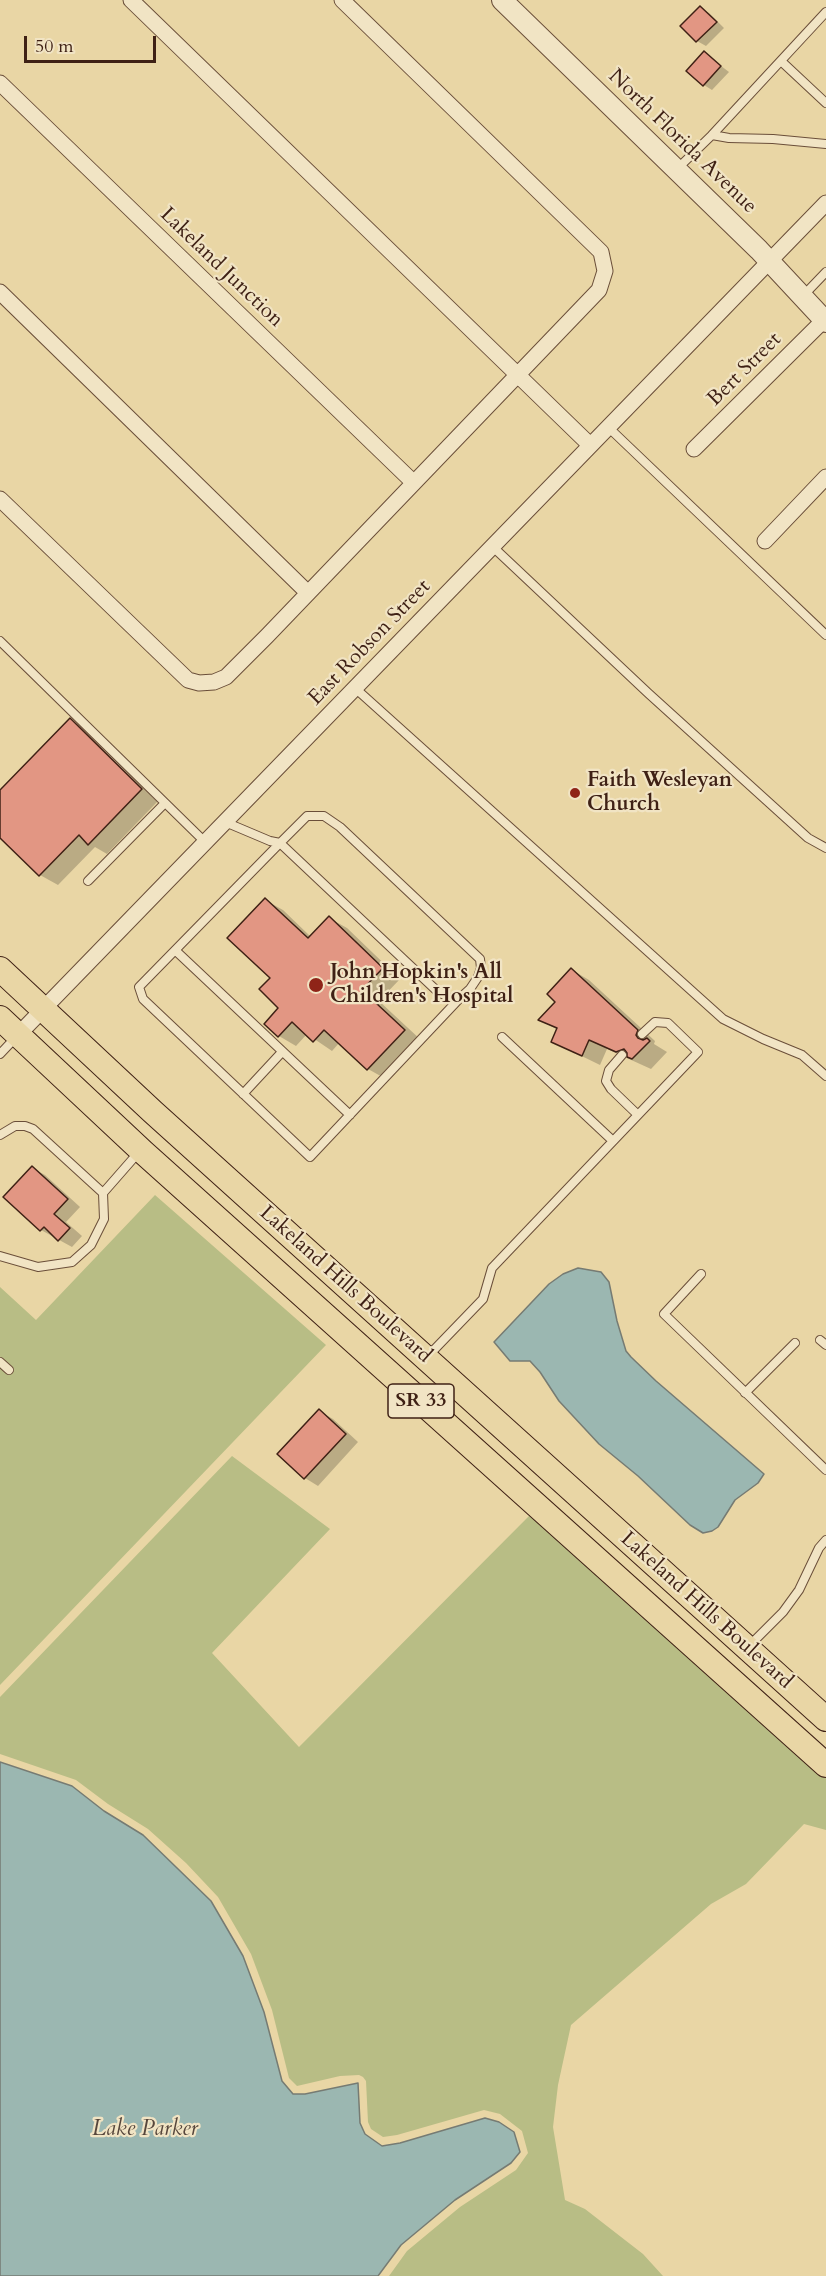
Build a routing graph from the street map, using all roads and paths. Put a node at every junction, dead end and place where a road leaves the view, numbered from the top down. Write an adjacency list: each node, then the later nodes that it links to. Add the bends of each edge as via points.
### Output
1 (131, 0): 17 (street)
2 (342, 0): 17 (street, via 601,252 605,271 600,290)
3 (502, 0): 10 (street, North Florida Avenue)
4 (826, 12): 5 (lane)
5 (781, 61): 7 (lane); 8 (lane)
6 (0, 83): 22 (street, Lakeland Junction)
7 (826, 103)
8 (712, 135): 9 (lane); 10 (lane)
9 (826, 144)
10 (676, 170): 12 (street, North Florida Avenue)
11 (826, 203): 12 (street, East Robson Street)
12 (769, 261): 15 (street, North Florida Avenue); 18 (street, East Robson Street)
13 (826, 272): 15 (lane)
14 (0, 292): 26 (street)
15 (802, 297): 16 (street, North Florida Avenue)
16 (825, 321): 20 (street, Bert Street)
17 (516, 375): 19 (street); 22 (street)
18 (608, 427): 19 (street, East Robson Street); 27 (lane)
19 (590, 445): 25 (street, East Robson Street)
20 (694, 449)
21 (826, 477): 24 (street)
22 (413, 482): 26 (street)
23 (0, 499): 26 (street, via 188,680 214,682 226,677)
24 (765, 541)
25 (493, 547): 29 (street, East Robson Street); 34 (lane, via 808,838)
26 (307, 592)
27 (826, 635)
28 (0, 641): 30 (lane)
29 (355, 688): 31 (street, East Robson Street); 47 (lane, via 723,1019 802,1055)
30 (165, 803): 32 (lane); 35 (lane)
31 (225, 822): 32 (street, East Robson Street); 33 (lane)
32 (205, 842): 39 (street, East Robson Street)
33 (280, 843): 36 (lane); 38 (lane, via 436,990 451,999); 38 (lane, via 307,816 324,816 340,827 480,958 478,977)
34 (826, 848)
35 (88, 881)
36 (176, 951): 44 (lane); 48 (lane, via 139,987 143,999)
37 (0, 969): 39 (main road, Lakeland Hills Boulevard / SR 33)
38 (460, 998): 49 (lane)
39 (42, 1009): 42 (street, East Robson Street); 58 (main road, Lakeland Hills Boulevard / SR 33)
40 (0, 1018): 42 (main road, Lakeland Hills Boulevard / SR 33)
41 (642, 1034): 50 (lane, via 655,1022 668,1023 698,1052)
42 (18, 1035): 45 (lane, East Robson Street); 53 (main road, Lakeland Hills Boulevard / SR 33)
43 (502, 1037): 52 (lane)
44 (282, 1052): 48 (lane); 49 (lane)
45 (0, 1054)
46 (622, 1055): 50 (lane, via 609,1070 606,1081)
47 (826, 1076)
48 (243, 1094): 49 (lane, via 310,1157)
49 (350, 1115)
50 (638, 1115): 52 (lane)
51 (0, 1135): 54 (lane, via 15,1126 33,1128)
52 (613, 1141): 58 (lane, via 492,1268 483,1299)
53 (141, 1150): 54 (lane); 63 (main road, Lakeland Hills Boulevard / SR 33)
54 (103, 1193): 55 (lane, via 104,1219 91,1245 72,1262 38,1267)
55 (0, 1256)
56 (701, 1274): 61 (lane, via 664,1314)
57 (795, 1343): 61 (lane)
58 (425, 1358): 65 (main road, Lakeland Hills Boulevard / SR 33)
59 (0, 1362): 60 (lane)
60 (9, 1370)
61 (745, 1393): 62 (lane)
62 (826, 1470)
63 (498, 1471): 65 (main road, via 548,1496 698,1632 723,1649); 67 (main road, Lakeland Hills Boulevard / SR 33)
64 (826, 1540): 65 (lane, via 783,1612)
65 (747, 1648): 66 (main road, Lakeland Hills Boulevard / SR 33)
66 (826, 1719)
67 (826, 1765)

